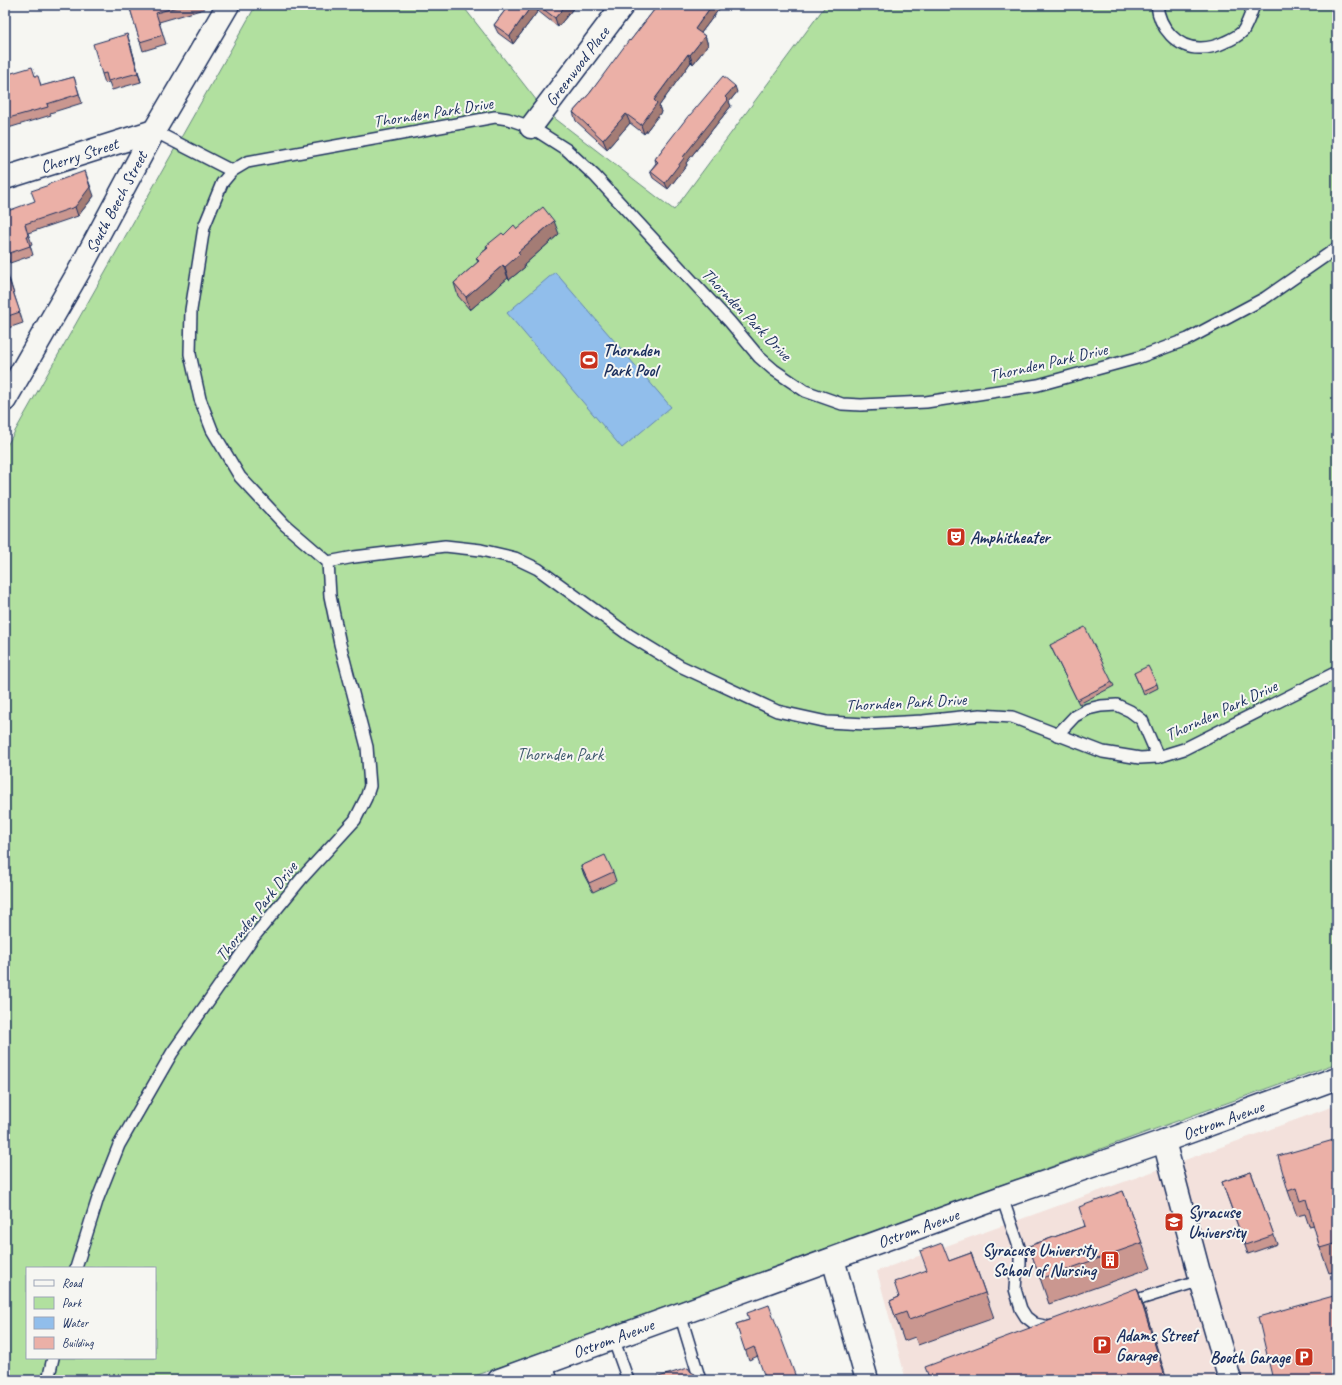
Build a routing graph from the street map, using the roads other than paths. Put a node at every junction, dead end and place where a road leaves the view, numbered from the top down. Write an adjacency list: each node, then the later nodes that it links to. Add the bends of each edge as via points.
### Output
1 (228, 5): 6 (street, South Beech Street)
2 (623, 5): 5 (street, Greenwood Place)
3 (1157, 5): 4 (lane, via 1158,16 1167,32 1179,43 1201,48 1215,46 1242,32)
4 (1254, 5)
5 (531, 127): 7 (lane, Thornden Park Drive, via 508,118 495,117 247,162); 9 (lane, Thornden Park Drive, via 567,150 595,176 730,322 759,357 805,391 842,404 861,406 926,402 1031,386 1137,358 1188,339 1265,298)
6 (154, 131): 7 (lane); 8 (street, Cherry Street); 10 (street, South Beech Street, via 78,273)
7 (232, 171): 11 (lane, Thornden Park Drive, via 222,183 204,227 191,310 190,354 200,399 212,430 240,477 285,525)
8 (5, 178)
9 (1337, 248)
10 (5, 400)
11 (328, 562): 13 (lane, Thornden Park Drive, via 445,546 481,550 515,558 538,569 628,635 680,666 777,711 828,722 866,724 980,715 1012,717); 19 (lane, Thornden Park Drive, via 330,596 340,644 367,747 370,786 366,798 355,820 302,878 252,939 172,1053 119,1145 98,1198)
12 (1337, 672): 14 (lane, Thornden Park Drive, via 1184,749)
13 (1057, 735): 14 (lane, Thornden Park Drive, via 1103,752 1140,758); 14 (lane, via 1075,716 1101,706 1117,705 1142,720)
14 (1158, 757)
15 (1337, 1078): 16 (street, Ostrom Avenue)
16 (1164, 1141): 17 (street, Ostrom Avenue); 20 (street)
17 (1002, 1197): 18 (street, Ostrom Avenue); 23 (lane, via 1020,1250 1015,1289 1021,1309 1035,1324 1050,1327)
18 (833, 1259): 22 (street, Ostrom Avenue); 31 (street)
19 (76, 1267)
20 (1201, 1280): 21 (lane); 32 (street)
21 (1118, 1305)
22 (680, 1314): 24 (street, Ostrom Avenue); 30 (lane)
23 (1062, 1324)
24 (613, 1338): 26 (street, Ostrom Avenue); 29 (lane)
25 (53, 1359): 27 (lane)
26 (549, 1371): 28 (street, Ostrom Avenue)
27 (48, 1380)
28 (499, 1380)
29 (628, 1380)
30 (700, 1380)
31 (868, 1380)
32 (1230, 1380)

